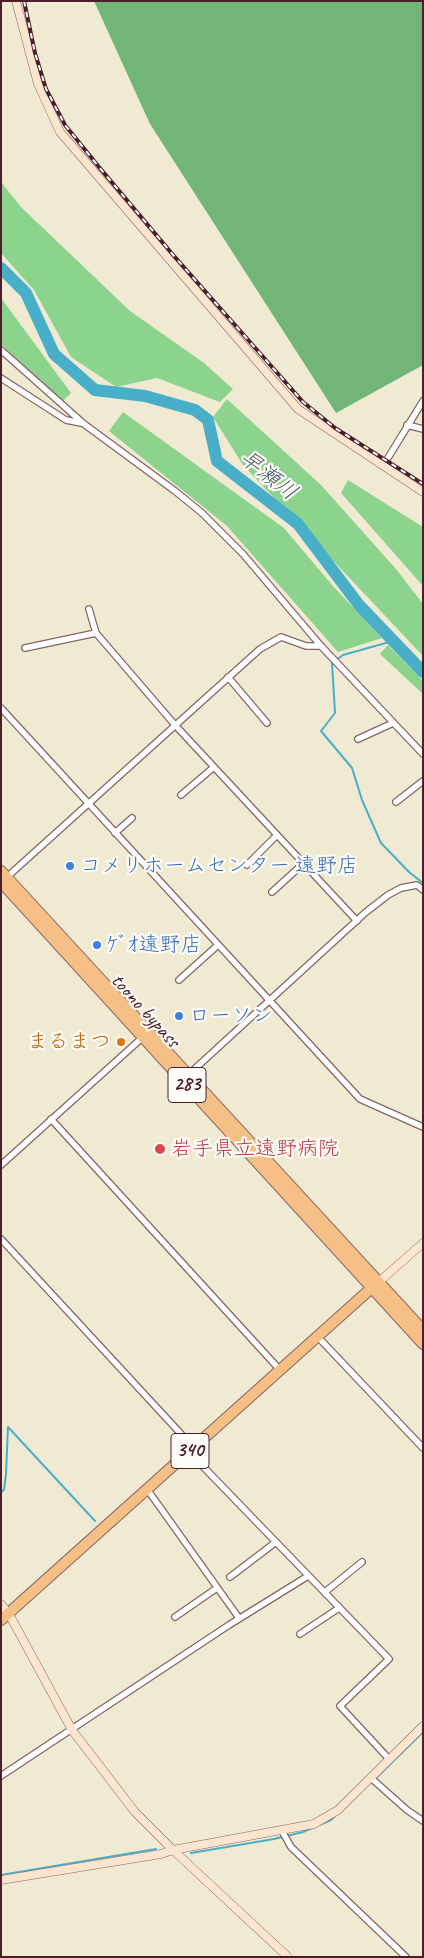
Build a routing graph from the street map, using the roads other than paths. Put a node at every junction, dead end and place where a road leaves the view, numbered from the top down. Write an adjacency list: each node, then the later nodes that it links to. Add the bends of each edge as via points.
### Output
1 (16, 1): 8 (street, via 38,84 60,132 298,409)
2 (1, 350): 5 (street)
3 (1, 378): 5 (street, via 66,420)
4 (423, 402): 6 (street)
5 (84, 424): 12 (street, via 202,513 243,554)
6 (407, 426): 7 (street); 8 (street)
7 (423, 429)
8 (383, 466): 9 (street)
9 (423, 492)
10 (88, 609): 11 (street)
11 (96, 633): 13 (street); 18 (street)
12 (322, 646): 14 (street, via 306,646 281,637 260,648); 17 (street)
13 (25, 648)
14 (228, 677): 16 (street); 18 (street)
15 (1, 708): 25 (street)
16 (267, 723)
17 (393, 723): 19 (street); 20 (street)
18 (175, 725): 21 (street); 25 (street)
19 (358, 739)
20 (423, 754)
21 (214, 767): 23 (street); 28 (street)
22 (423, 781): 24 (street)
23 (181, 795)
24 (396, 802)
25 (89, 803): 27 (street); 31 (street)
26 (132, 818): 27 (street)
27 (115, 833): 35 (street)
28 (277, 835): 29 (street); 30 (street)
29 (304, 864): 33 (street); 34 (street)
30 (247, 865)
31 (3, 876): 38 (highway, toono bypass / 283); 39 (highway, toono bypass / 283)
32 (423, 890): 34 (street, via 416,885 401,888)
33 (272, 892)
34 (357, 921): 37 (street)
35 (218, 945): 36 (street); 37 (street)
36 (179, 980)
37 (269, 1000): 39 (street); 41 (street, via 360,1099)
38 (143, 1037): 40 (street); 45 (highway, toono bypass / 283)
39 (188, 1075): 45 (highway, toono bypass / 283)
40 (51, 1119): 42 (street); 49 (street)
41 (423, 1127)
42 (1, 1164)
43 (1, 1240): 51 (street)
44 (423, 1243): 45 (street)
45 (376, 1285): 46 (highway, toono bypass / 283); 47 (highway, 340); 48 (highway, toono bypass / 283)
46 (423, 1330)
47 (317, 1336): 49 (highway, 340); 50 (street)
48 (423, 1344)
49 (280, 1370): 51 (highway, 340)
50 (423, 1448)
51 (191, 1450): 52 (highway, 340); 53 (street)
52 (147, 1489): 57 (street); 61 (highway, 340)
53 (276, 1542): 55 (street); 56 (street)
54 (362, 1562): 58 (street)
55 (308, 1576): 58 (street); 63 (street)
56 (230, 1577)
57 (218, 1588): 62 (street); 63 (street)
58 (325, 1592): 60 (street)
59 (1, 1604): 61 (street)
60 (339, 1608): 64 (street); 67 (street, via 389,1659 340,1706)
61 (5, 1617): 66 (street)
62 (175, 1617)
63 (239, 1618): 66 (street)
64 (300, 1634)
65 (423, 1726): 67 (street)
66 (72, 1730): 68 (street); 72 (street, via 135,1812)
67 (389, 1759): 69 (street)
68 (1, 1776)
69 (373, 1780): 70 (street); 71 (street, via 327,1818)
70 (423, 1821)
71 (282, 1831): 72 (street); 75 (street, via 291,1847)
72 (173, 1850): 73 (street); 74 (street)
73 (1, 1880)
74 (288, 1957)
75 (406, 1957)

